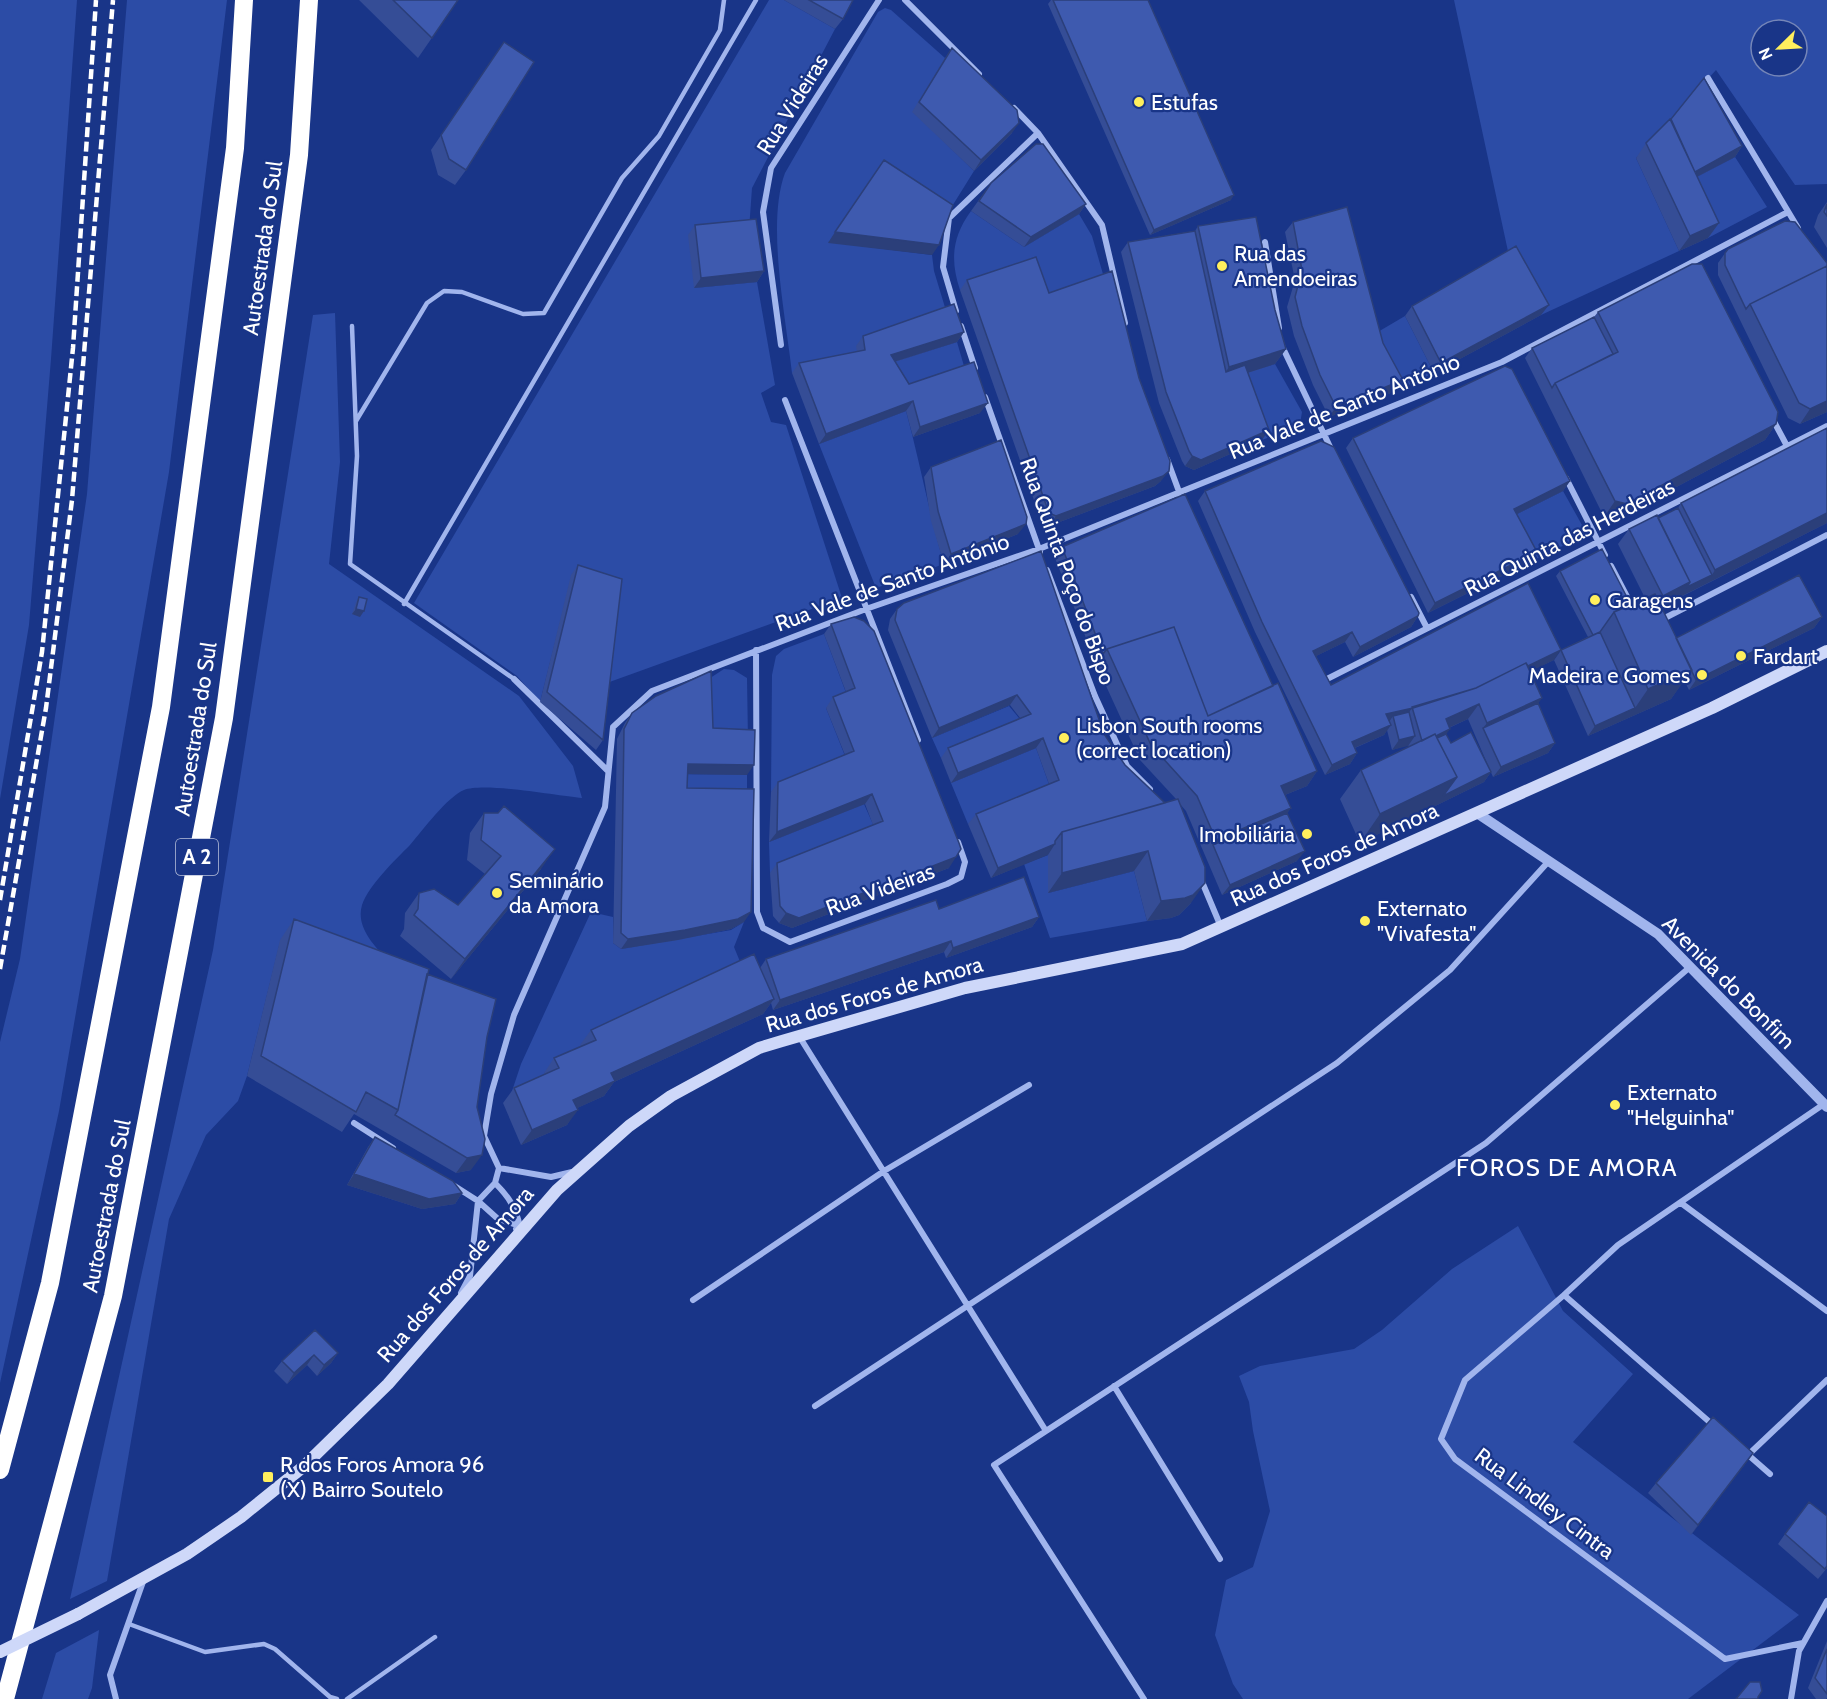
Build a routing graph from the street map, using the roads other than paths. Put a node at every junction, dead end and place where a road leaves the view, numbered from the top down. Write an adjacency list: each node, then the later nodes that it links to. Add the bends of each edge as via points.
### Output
1 (244, 0): 81 (highway, Autoestrada do Sul, via 235,148 161,707 50,1283)
2 (309, 0): 90 (highway, Autoestrada do Sul / A 2, via 299,155 224,718 113,1296)
3 (724, 0): 25 (lane, via 720,30 659,136 622,178 544,313 523,314 462,292 444,291 427,303)
4 (756, 0): 38 (lane)
5 (879, 0): 18 (street, Rua Videiras, via 771,168 763,212)
6 (905, 0): 8 (street)
7 (1707, 78): 11 (street)
8 (988, 83)
9 (1005, 100): 10 (street)
10 (1038, 133): 17 (street, via 1102,225); 21 (street, via 949,219 943,267)
11 (1786, 213): 12 (street); 14 (street, Rua Vale de Santo António)
12 (1800, 231)
13 (1265, 242): 27 (street, via 1281,346)
14 (1690, 263): 15 (street); 19 (street, Rua Vale de Santo António)
15 (1696, 273)
16 (352, 326): 25 (lane)
17 (1126, 328)
18 (781, 345)
19 (1506, 360): 20 (street); 27 (street, Rua Vale de Santo António)
20 (1511, 370)
21 (976, 371)
22 (983, 392): 36 (street, Rua Quinta Poço do Bispo)
23 (785, 400): 39 (street)
24 (1766, 405): 28 (street)
25 (356, 421): 38 (lane, via 350,564)
26 (1827, 426): 28 (street, Rua Quinta das Herdeiras)
27 (1323, 432): 30 (street); 32 (street, Rua Vale de Santo António)
28 (1787, 446): 35 (street, Rua Quinta das Herdeiras)
29 (1164, 450): 32 (street)
30 (1334, 453)
31 (1562, 471): 35 (street)
32 (1180, 494): 33 (street); 36 (street, Rua Vale de Santo António)
33 (1185, 504)
34 (1827, 535): 41 (street)
35 (1598, 542): 40 (street); 42 (street, Rua Quinta das Herdeiras)
36 (1039, 549): 39 (street, Rua Vale de Santo António); 49 (street, Rua Quinta Poço do Bispo, via 1095,696 1123,756)
37 (1405, 587): 42 (street)
38 (404, 604): 45 (lane)
39 (866, 609): 43 (street, Rua Vale de Santo António); 47 (street)
40 (1639, 619)
41 (1654, 624)
42 (1427, 628): 46 (street, Rua Quinta das Herdeiras)
43 (756, 650): 48 (street, Rua Vale de Santo António, via 652,691 613,727); 51 (street, Rua Videiras, via 757,912 763,928 790,942 961,877 966,862)
44 (1827, 651): 50 (main road, Rua dos Foros de Amora, via 1712,708)
45 (514, 679): 48 (street)
46 (1327, 679)
47 (922, 752)
48 (608, 771): 61 (street, Rua Vale de Santo António, via 605,807 514,1015 491,1094 484,1136)
49 (1156, 795)
50 (1477, 813): 52 (street, Avenida do Bonfim); 54 (main road, Rua dos Foros de Amora)
51 (952, 829)
52 (1548, 862): 55 (street, Avenida do Bonfim, via 1658,934); 71 (street, via 1450,970 1337,1063)
53 (1197, 869): 54 (street)
54 (1221, 927): 56 (main road, Rua dos Foros de Amora, via 1182,944 965,988)
55 (1690, 967): 58 (street, Avenida do Bonfim); 75 (street, via 1486,1143)
56 (800, 1036): 62 (main road, Rua dos Foros de Amora, via 759,1048 671,1096 629,1126); 63 (street)
57 (1029, 1085): 63 (street)
58 (1826, 1105): 67 (street)
59 (354, 1123): 60 (street)
60 (402, 1153)
61 (499, 1168): 62 (street, via 551,1177); 65 (street)
62 (578, 1171): 68 (main road, Rua dos Foros de Amora)
63 (884, 1171): 70 (street); 71 (street)
64 (450, 1183): 66 (street)
65 (495, 1183): 66 (street); 68 (street, via 517,1211)
66 (478, 1200): 68 (street, via 498,1219); 73 (street, via 470,1276)
67 (1680, 1203): 69 (street, via 1618,1245); 72 (street)
68 (520, 1229): 73 (main road, Rua dos Foros de Amora)
69 (1564, 1295): 78 (street); 88 (street, Rua Lindley Cintra, via 1465,1380 1440,1439 1455,1459 1725,1659)
70 (693, 1300)
71 (967, 1304): 76 (street); 77 (street)
72 (1827, 1311)
73 (450, 1312): 84 (main road, Rua dos Foros de Amora, via 388,1384 303,1467 241,1517)
74 (1827, 1380): 80 (street)
75 (1114, 1386): 77 (street); 83 (street)
76 (815, 1406)
77 (1046, 1431): 94 (street, via 994,1465)
78 (1722, 1432)
79 (1739, 1447): 80 (street)
80 (1748, 1455): 82 (street)
81 (0, 1470)
82 (1770, 1474)
83 (1220, 1559)
84 (145, 1579): 86 (street); 89 (main road, Rua dos Foros de Amora, bridge)
85 (1827, 1601): 88 (street)
86 (129, 1624): 91 (street, via 110,1675); 92 (lane, via 205,1652 264,1644)
87 (435, 1637): 93 (lane)
88 (1803, 1643): 95 (street)
89 (0, 1652)
90 (5, 1699)
91 (116, 1699)
92 (337, 1699)
93 (347, 1699)
94 (1144, 1699)
95 (1791, 1699)

